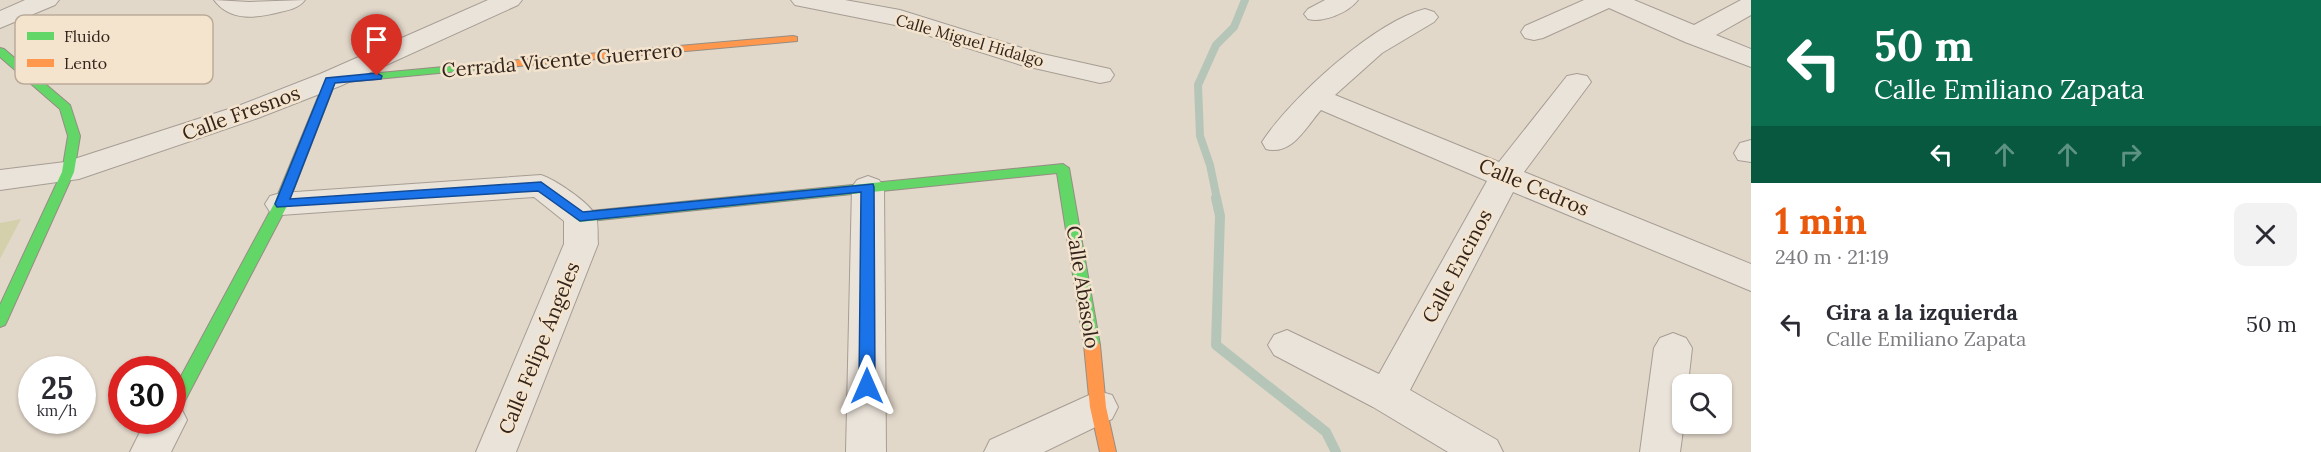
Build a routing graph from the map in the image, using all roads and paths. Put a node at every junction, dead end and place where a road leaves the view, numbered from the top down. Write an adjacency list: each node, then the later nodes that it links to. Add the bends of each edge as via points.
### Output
1 (46, 0): 11 (street)
2 (227, 0): 3 (street, via 233,7 250,11)
3 (292, 0)
4 (509, 0): 19 (street, Calle Fresnos)
5 (804, 0): 18 (street, Calle Miguel Hidalgo, via 900,18 1025,70)
6 (1345, 0): 9 (street)
7 (1613, 0): 12 (street); 13 (street)
8 (1751, 5): 13 (street)
9 (1317, 14)
10 (1425, 17): 22 (street, via 1364,54)
11 (0, 20)
12 (1534, 32)
13 (1694, 36): 16 (street)
14 (793, 39): 19 (street, Cerrada Vicente Guerrero)
15 (0, 51): 17 (street)
16 (1751, 59)
17 (15, 64)
18 (1100, 75)
19 (330, 80): 24 (street, Calle Fresnos, via 248,112); 28 (street)
20 (1577, 82): 25 (street, Calle Encinos)
21 (38, 84): 24 (street, via 66,108 74,136)
22 (1316, 98): 23 (street); 25 (street, Calle Cedros)
23 (1277, 142)
24 (68, 172): 26 (street, Calle Fresnos); 31 (street)
25 (1506, 175): 30 (street, Calle Cedros); 35 (street, Calle Encinos)
26 (0, 180)
27 (868, 187): 29 (street); 36 (street, Calle Abasolo, via 1063,168 1096,368); 40 (street)
28 (281, 204): 29 (street, via 541,186); 34 (street)
29 (581, 230): 39 (street, Calle Felipe Ángeles)
30 (1751, 278)
31 (0, 321)
32 (1287, 345): 35 (street)
33 (1673, 348): 44 (street)
34 (186, 383)
35 (1387, 396): 43 (street)
36 (1098, 407): 41 (street); 42 (street, Calle Abasolo)
37 (160, 434): 38 (street)
38 (150, 452)
39 (496, 452)
40 (866, 452)
41 (1004, 452)
42 (1108, 452)
43 (1483, 452)
44 (1659, 452)

